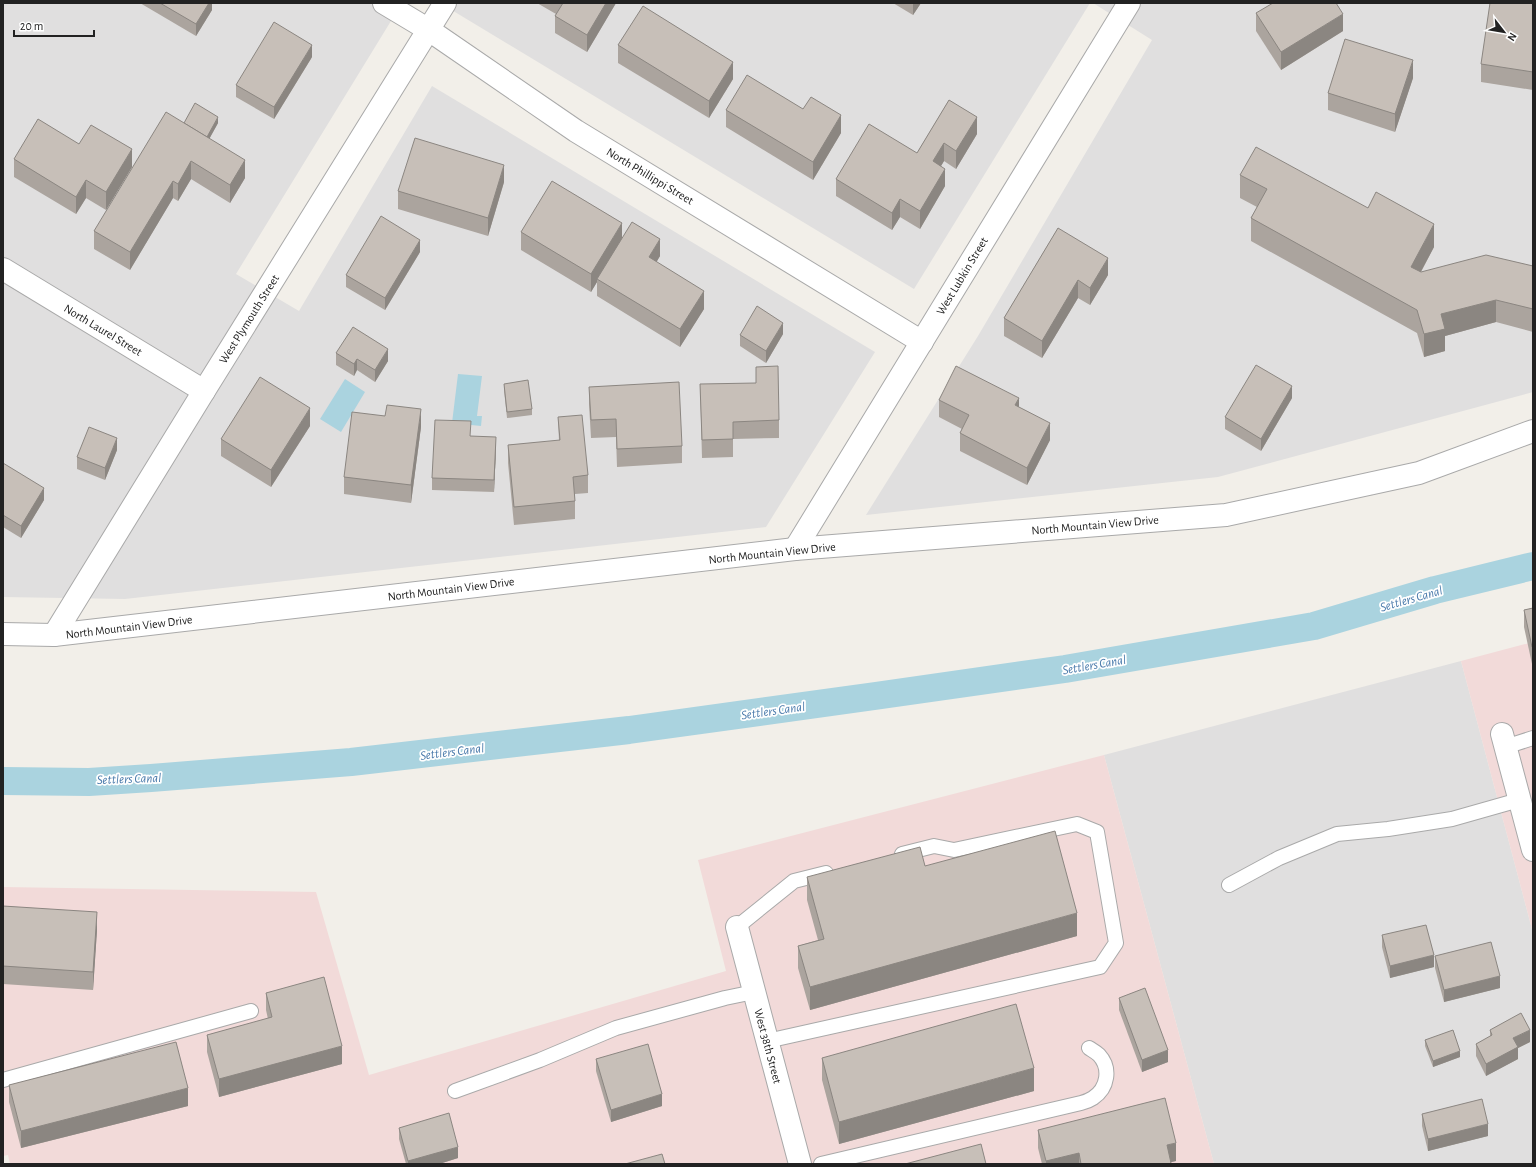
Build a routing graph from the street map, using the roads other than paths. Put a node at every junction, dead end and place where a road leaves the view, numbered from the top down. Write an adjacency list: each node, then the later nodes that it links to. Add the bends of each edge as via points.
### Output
1 (384, 3): 4 (street, North Phillippi Street)
2 (445, 3): 4 (street, West Plymouth Street)
3 (1129, 3): 6 (street, West Lubkin Street)
4 (429, 30): 6 (street, North Phillippi Street, via 576,131); 7 (street, West Plymouth Street)
5 (3, 269): 7 (street, North Laurel Street)
6 (922, 342): 9 (street, West Lubkin Street)
7 (204, 391): 11 (street, West Plymouth Street)
8 (1533, 431): 9 (street, North Mountain View Drive, via 1418,474 1226,514)
9 (795, 549): 11 (street, North Mountain View Drive)
10 (3, 634): 11 (street, North Mountain View Drive)
11 (54, 635)
12 (1533, 738): 13 (lane)
13 (1503, 740): 14 (street)
14 (1519, 800): 15 (street); 18 (lane, via 1452,819 1337,834 1279,858)
15 (1531, 838)
16 (890, 857): 22 (lane, via 934,846 954,850 1077,824 1097,832 1116,943 1100,967)
17 (838, 870): 19 (lane, via 794,882)
18 (1229, 884)
19 (737, 927): 20 (street, West 38th Street)
20 (754, 992): 22 (street, West 38th Street); 25 (lane, via 616,1028 540,1060)
21 (251, 1011): 24 (lane)
22 (767, 1041): 26 (street, West 38th Street)
23 (1089, 1048): 27 (lane, via 1104,1062 1107,1073 1102,1089 1093,1098 1081,1103)
24 (3, 1080)
25 (454, 1091)
26 (800, 1164)
27 (821, 1164)

